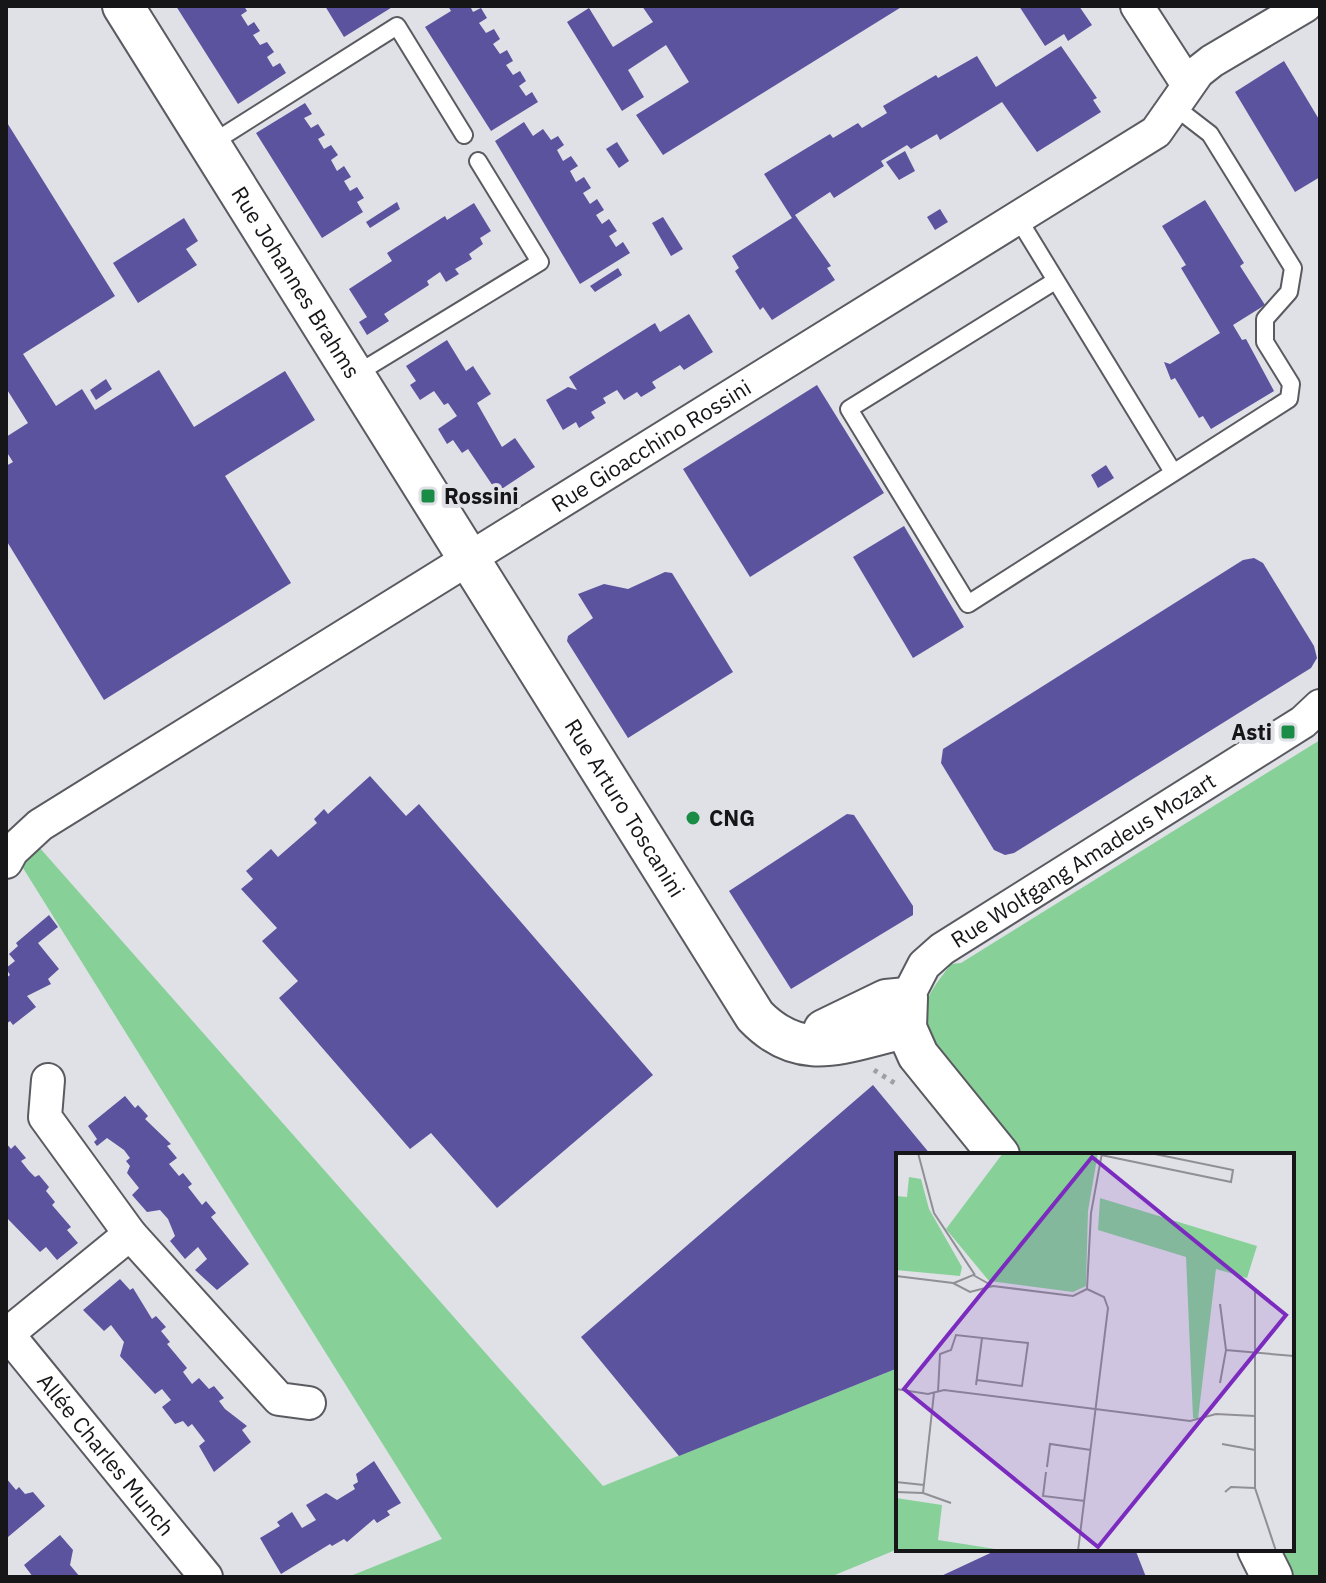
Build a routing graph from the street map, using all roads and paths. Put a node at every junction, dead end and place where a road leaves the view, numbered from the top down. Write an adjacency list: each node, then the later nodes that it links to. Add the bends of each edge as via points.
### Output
1 (123, 6): 6 (street, Rue Johannes Brahms)
2 (1137, 6): 4 (street)
3 (1305, 6): 4 (street, Rue Gioacchino Rossini, via 1212,61)
4 (1182, 96): 8 (street, Rue Gioacchino Rossini, via 1156,132); 11 (lane, via 1293,268 1289,292 1265,319 1265,342 1291,384 1289,399)
5 (464, 135): 6 (lane, via 397,26)
6 (209, 145): 10 (street, Rue Johannes Brahms)
7 (478, 161): 10 (lane, via 540,262)
8 (1019, 220): 9 (lane); 12 (street, Rue Gioacchino Rossini)
9 (1055, 281): 11 (lane); 11 (lane, via 849,409 968,604)
10 (353, 376): 12 (street, Rue Johannes Brahms)
11 (1173, 472)
12 (467, 558): 14 (street, Rue Gioacchino Rossini, via 40,825); 15 (street, Rue Arturo Toscanini, via 743,1000 769,1031 807,1048)
13 (1314, 715): 15 (street, Rue Wolfgang Amadeus Mozart, via 942,949 924,965)
14 (6, 862)
15 (906, 1013): 19 (street, via 918,1055)
16 (863, 1068): 18 (path)
17 (48, 1080): 20 (street, via 45,1117)
18 (899, 1085)
19 (997, 1153)
20 (130, 1234): 21 (street); 22 (street, via 279,1399)
21 (7, 1334): 24 (street, Allée Charles Munch)
22 (309, 1403)
23 (1259, 1551): 25 (street)
24 (206, 1577)
25 (1272, 1577)

